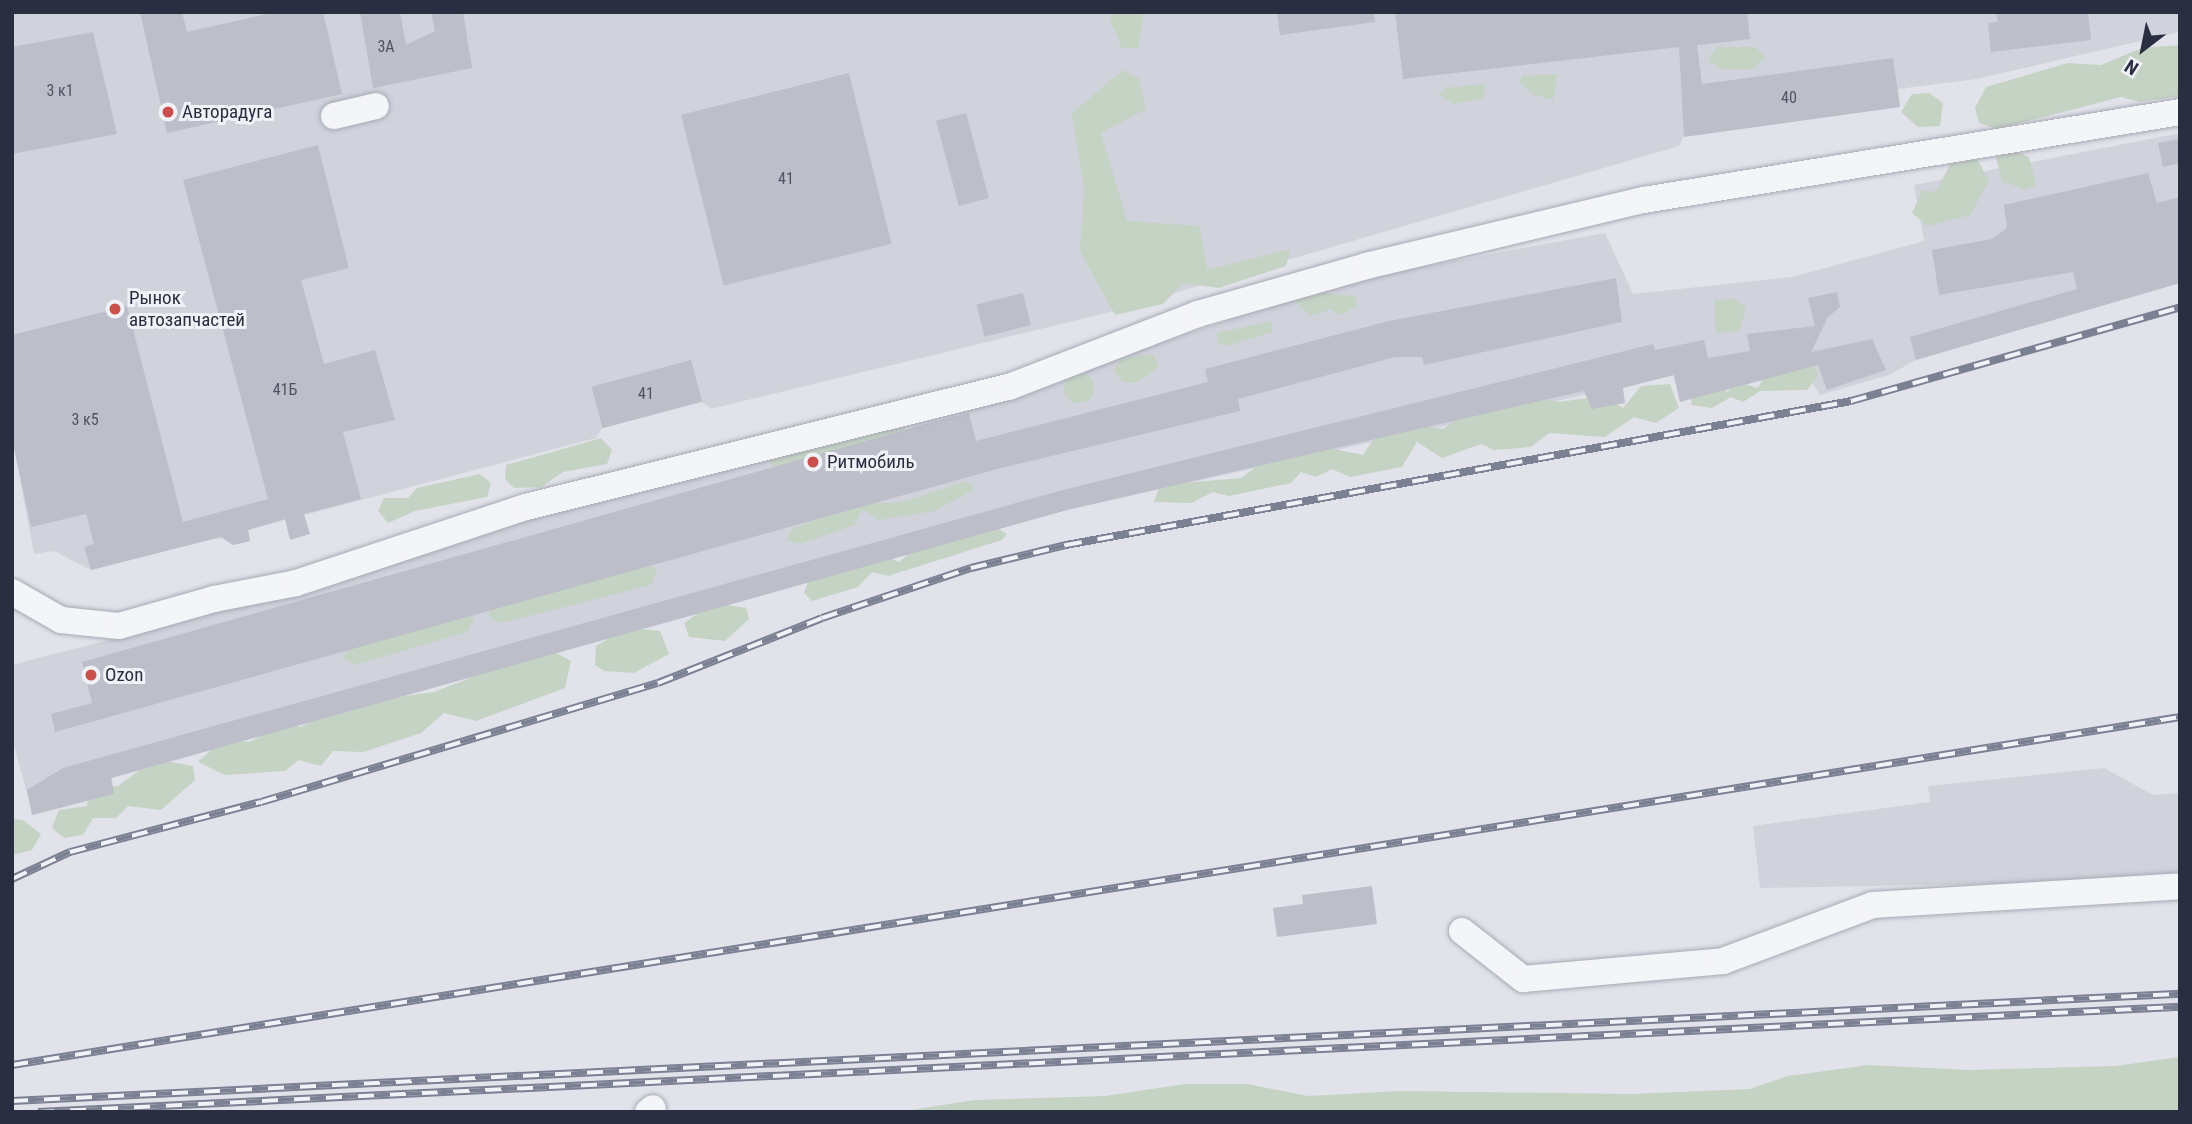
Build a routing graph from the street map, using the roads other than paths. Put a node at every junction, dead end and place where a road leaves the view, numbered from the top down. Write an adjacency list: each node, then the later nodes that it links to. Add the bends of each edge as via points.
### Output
1 (376, 106): 3 (street)
2 (2180, 112): 4 (street, via 1644,200 1366,266 1198,314 1009,387 526,507 296,583 214,599 119,626 61,620)
3 (334, 116)
4 (12, 592)
5 (2180, 886): 6 (street, via 1873,905 1723,961 1523,979)
6 (1462, 931)

